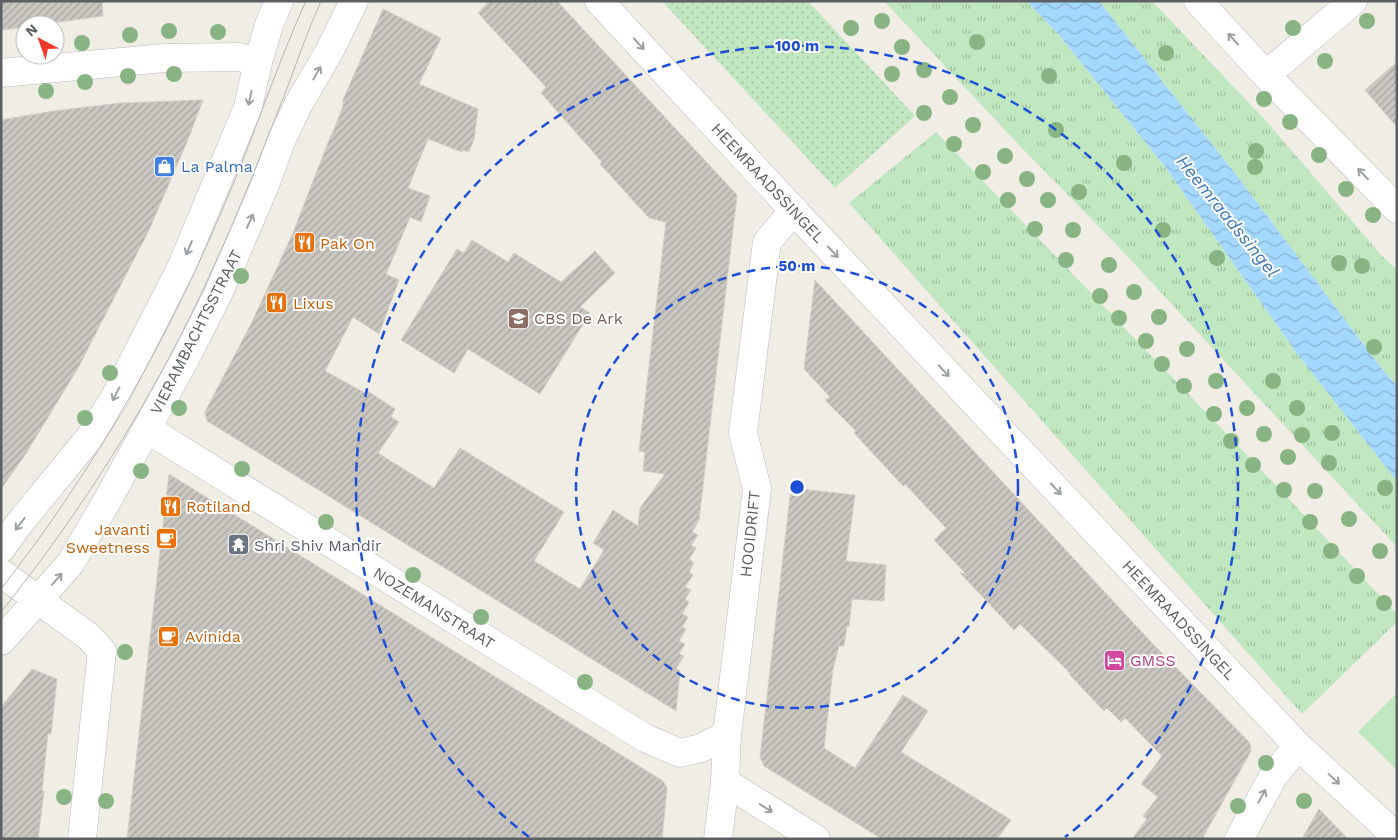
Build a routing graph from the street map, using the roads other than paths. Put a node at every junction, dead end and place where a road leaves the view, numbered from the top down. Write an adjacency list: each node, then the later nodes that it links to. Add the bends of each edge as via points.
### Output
1 (280, 1): 6 (street, via 268,25)
2 (354, 1): 11 (street, VIERAMBACHTSSTRAAT, one-way to 2, via 218,294 281,141)
3 (599, 1): 10 (street, HEEMRAADSSINGEL, one-way to 10)
4 (1198, 1): 8 (street, one-way to 4)
5 (1353, 1): 8 (street)
6 (258, 62): 7 (street, via 239,57 166,58); 12 (street, one-way to 12, via 248,107 186,257 114,399 90,437)
7 (1, 74)
8 (1266, 75): 9 (street, one-way to 8)
9 (1397, 209)
10 (794, 210): 16 (street, HOOIDRIFT, via 767,242 743,433 757,489); 17 (street, HEEMRAADSSINGEL, one-way to 17)
11 (147, 429): 14 (street, VIERAMBACHTSSTRAAT, one-way to 11, via 70,564); 16 (street, NOZEMANSTRAAT, via 644,738 680,753 701,748)
12 (1, 548)
13 (1, 573): 14 (street)
14 (39, 600): 15 (street, VIERAMBACHTSSTRAAT); 20 (street, via 88,636 102,651)
15 (1, 641)
16 (727, 735): 18 (street, HOOIDRIFT)
17 (1298, 746): 19 (street, HEEMRAADSSINGEL, one-way to 19); 23 (street, one-way to 17, via 1274,775)
18 (725, 782): 21 (street, HOOIDRIFT); 22 (street, one-way to 22)
19 (1397, 837)
20 (82, 839)
21 (718, 839)
22 (816, 839)
23 (1239, 839)

